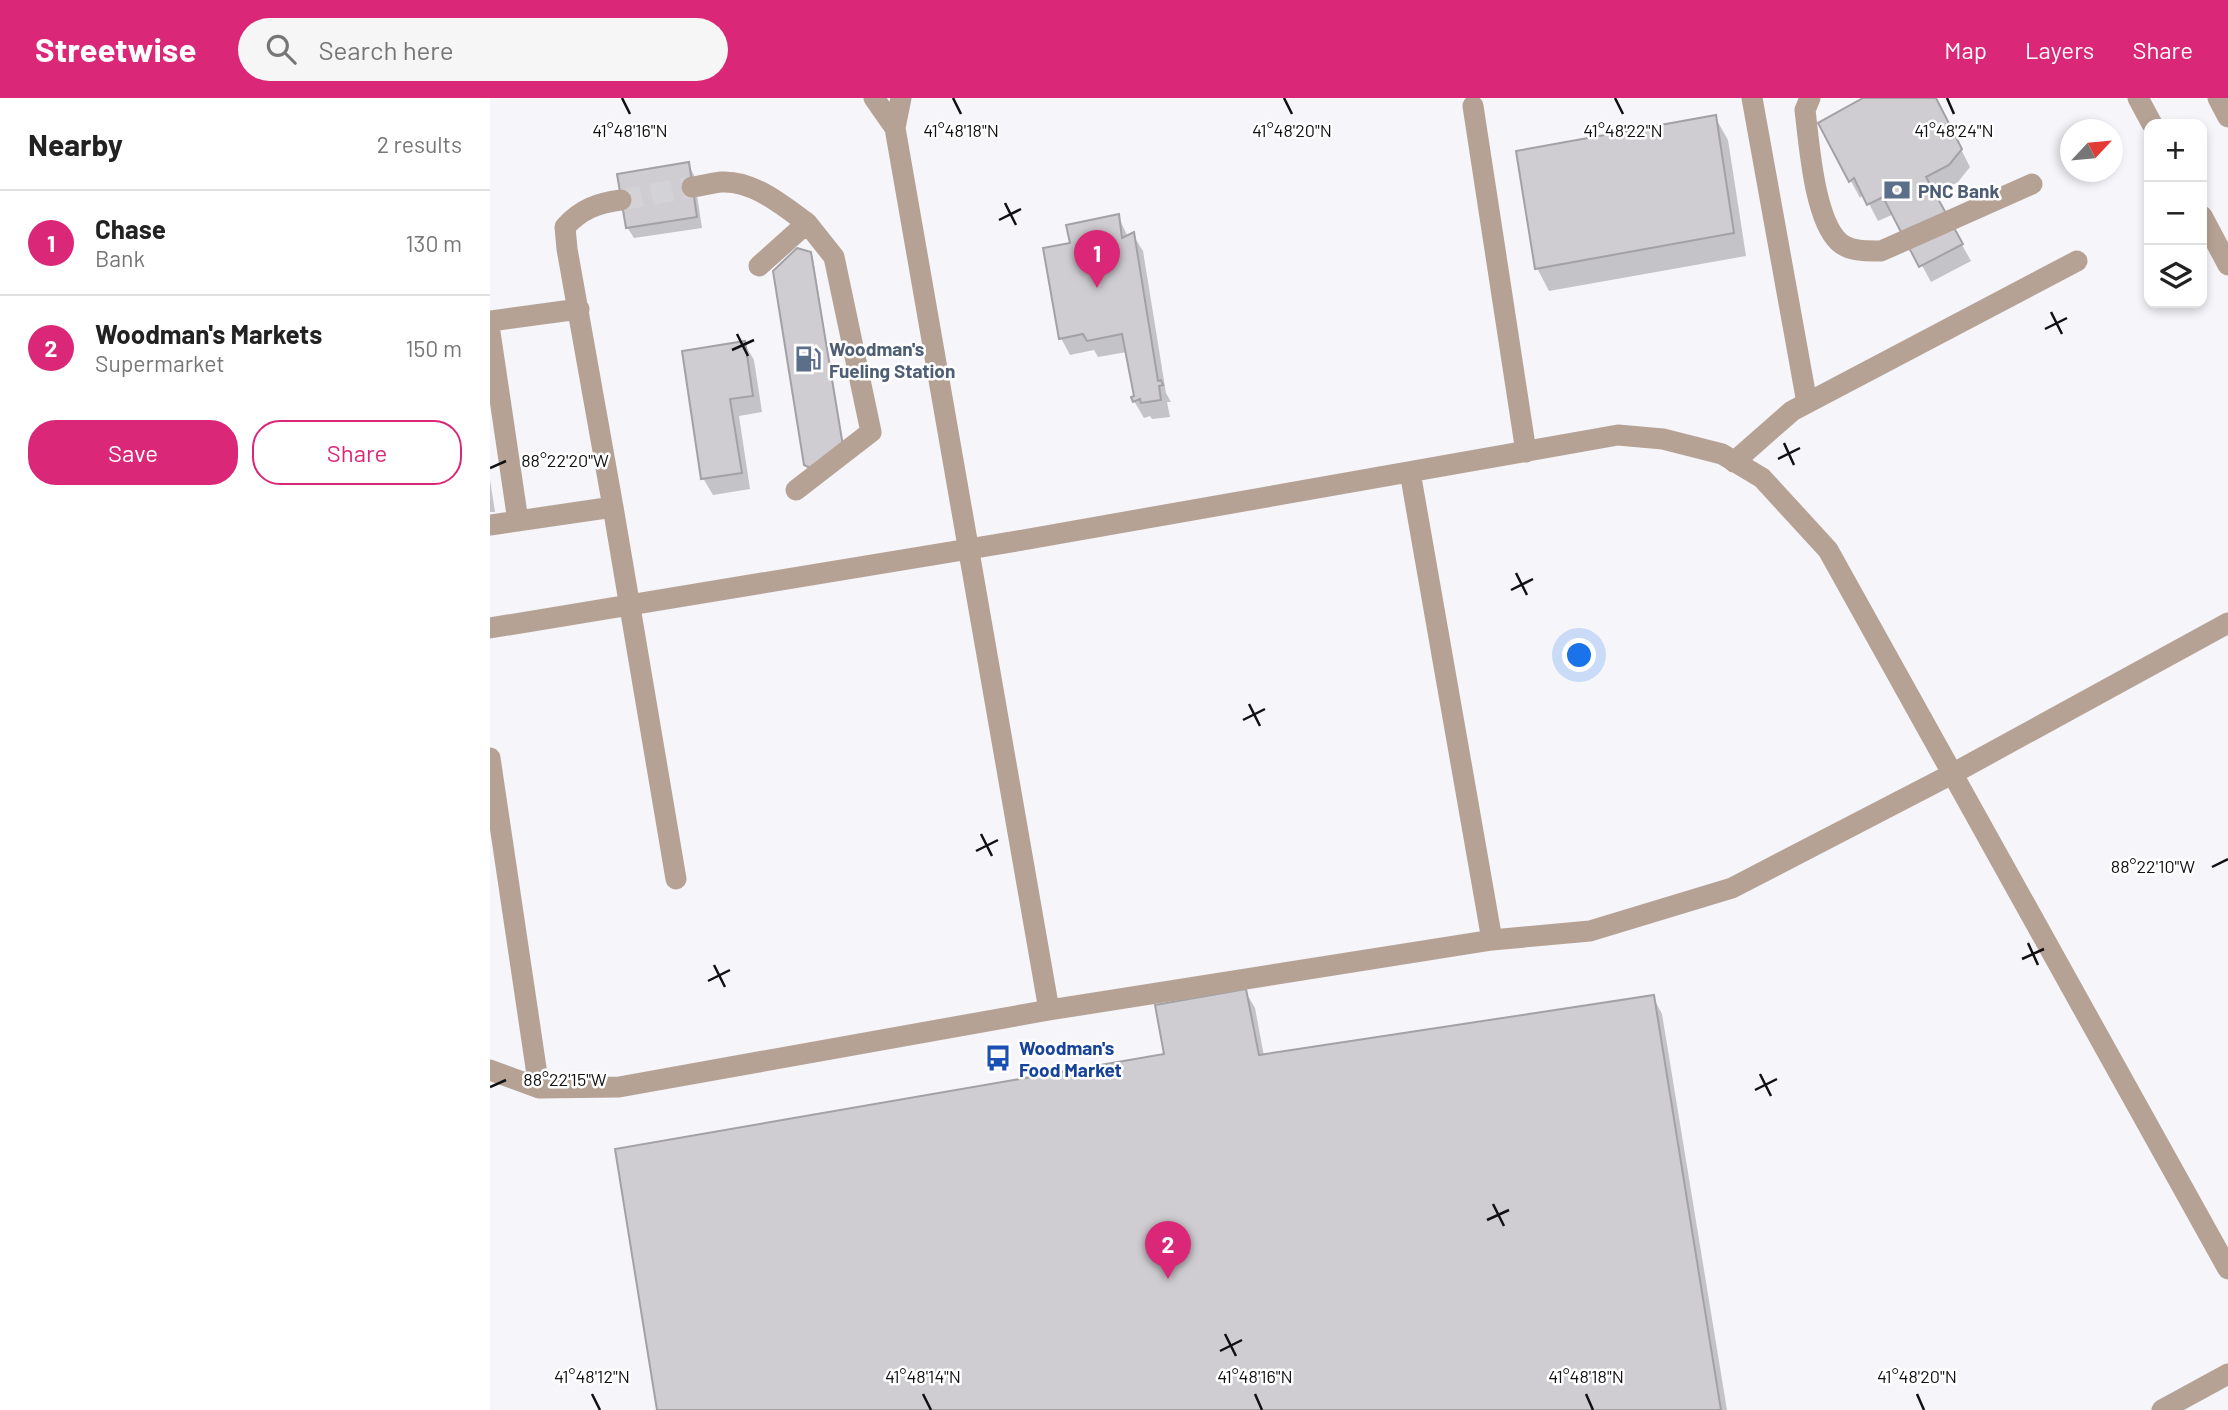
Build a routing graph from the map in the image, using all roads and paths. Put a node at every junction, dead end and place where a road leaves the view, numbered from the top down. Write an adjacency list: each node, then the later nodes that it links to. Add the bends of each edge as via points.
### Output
1 (874, 98): 10 (street)
2 (901, 98): 10 (street)
3 (1752, 98): 22 (street)
4 (1810, 98): 11 (street, via 1805,110 1815,189 1839,242 1859,251 1881,251)
5 (2138, 98): 9 (street)
6 (2218, 98): 8 (street)
7 (1474, 106): 23 (street)
8 (2228, 117)
9 (2149, 119)
10 (895, 128): 30 (street)
11 (2032, 184)
12 (692, 187): 14 (street, via 740,184 773,198)
13 (621, 200): 19 (street, via 598,204 576,215 565,227)
14 (807, 223): 18 (street); 26 (street, via 834,257 871,432)
15 (2207, 225): 17 (street)
16 (2077, 261): 22 (street)
17 (2228, 265)
18 (759, 266)
19 (579, 309): 20 (street); 27 (street)
20 (490, 321)
21 (490, 332): 28 (street)
22 (1807, 404): 24 (street)
23 (1526, 452): 24 (street, via 1618,435 1663,439 1722,454); 25 (street)
24 (1734, 462): 35 (street, via 1762,478 1828,550)
25 (1410, 472): 30 (street); 37 (street)
26 (796, 489)
27 (613, 507): 28 (street); 31 (street)
28 (518, 521): 29 (street)
29 (490, 525)
30 (970, 549): 31 (street); 38 (street)
31 (630, 605): 33 (street); 36 (street)
32 (2228, 623): 35 (street)
33 (490, 628)
34 (490, 758): 40 (street)
35 (1952, 774): 37 (street, via 1732,888 1590,931); 41 (street)
36 (676, 879)
37 (1492, 940): 38 (street)
38 (1049, 1010): 40 (street, via 620,1087)
39 (490, 1070): 40 (street)
40 (539, 1088)
41 (2228, 1269)
42 (2228, 1374): 43 (street)
43 (2162, 1410)

